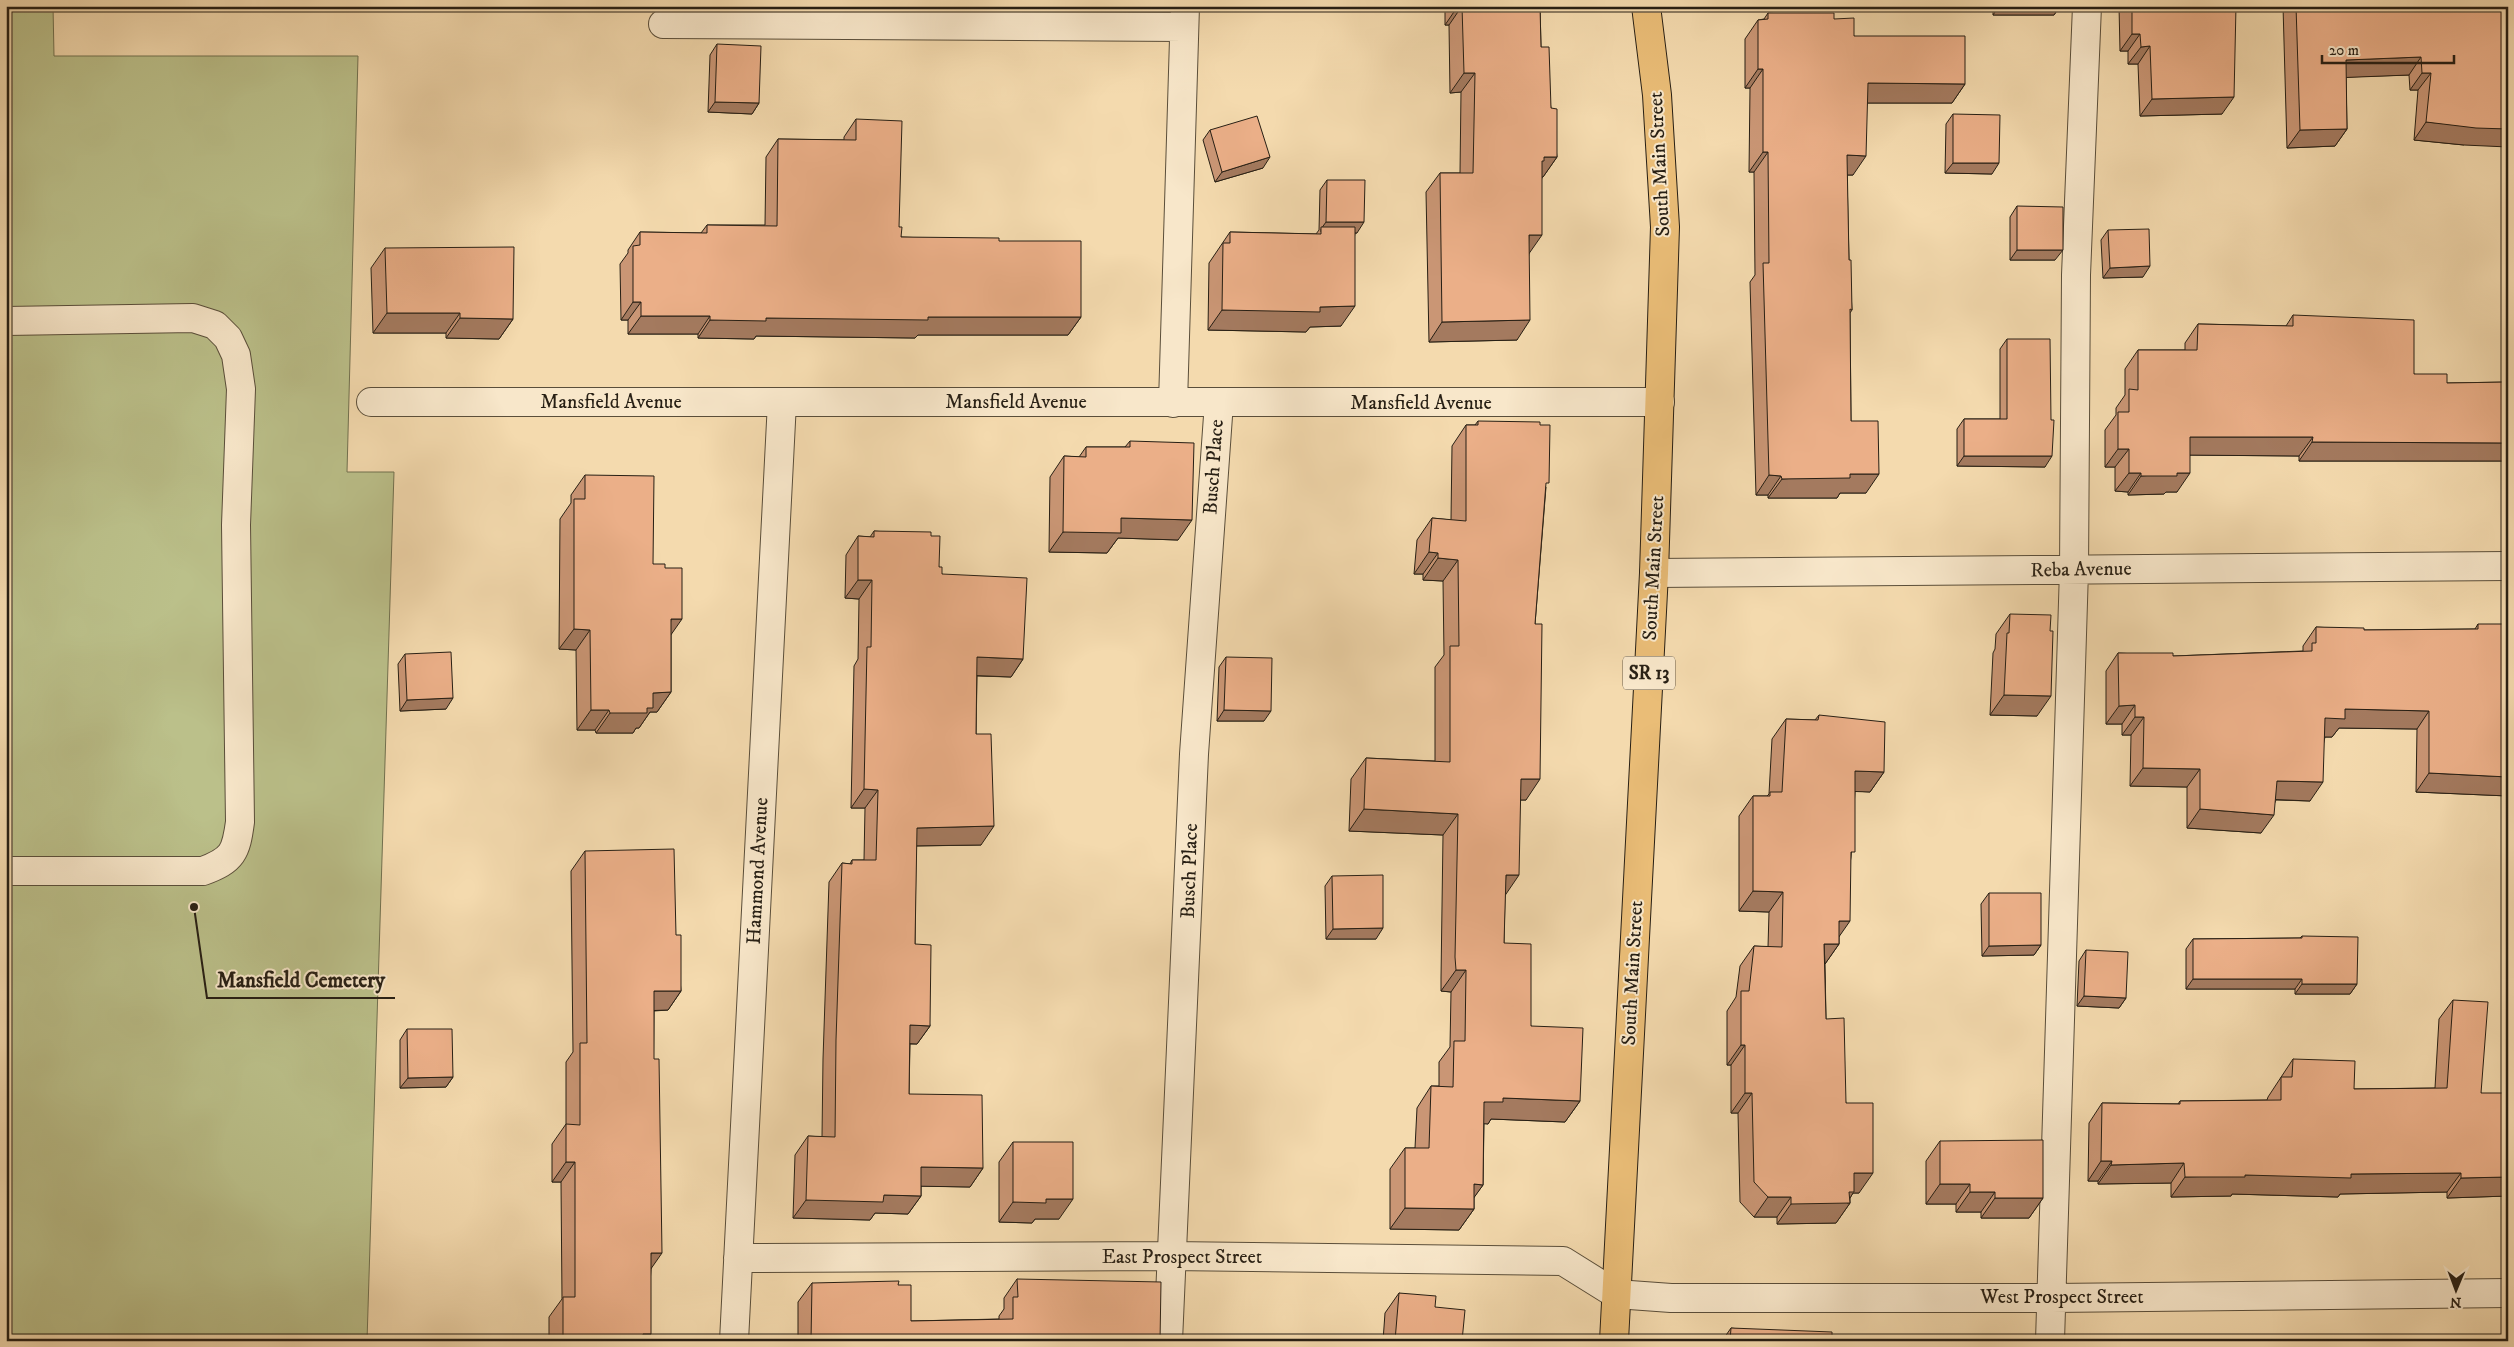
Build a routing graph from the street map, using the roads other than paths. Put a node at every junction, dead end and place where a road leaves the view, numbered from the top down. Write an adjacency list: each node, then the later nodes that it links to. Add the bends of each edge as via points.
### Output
1 (1646, 6): 9 (highway, South Main Street / SR 13, via 1657,95 1665,227)
2 (2087, 6): 12 (street, via 2076,275)
3 (1184, 16): 4 (street); 10 (street)
4 (663, 24)
5 (6, 321): 14 (street, via 193,318 215,326 228,338 236,355 242,389 236,525 240,822 237,846 223,864 203,871)
6 (371, 402): 7 (street, Mansfield Avenue)
7 (782, 402): 10 (street, Mansfield Avenue); 16 (street, Hammond Avenue)
8 (1219, 402): 9 (street, Mansfield Avenue); 10 (street, Mansfield Avenue); 15 (street, Busch Place, via 1194,754)
9 (1660, 402): 13 (highway, South Main Street / SR 13)
10 (1173, 403)
11 (2508, 566): 12 (street, Reba Avenue)
12 (2074, 570): 13 (street, Reba Avenue); 19 (street)
13 (1654, 573): 18 (highway, South Main Street / SR 13)
14 (6, 871)
15 (1172, 1256): 16 (street, East Prospect Street); 18 (street, East Prospect Street, via 1564,1261); 21 (street, Busch Place)
16 (738, 1258): 20 (street, Hammond Avenue)
17 (2508, 1293): 19 (street, West Prospect Street)
18 (1616, 1294): 19 (street, West Prospect Street, via 1670,1298); 22 (highway, South Main Street / SR 13)
19 (2052, 1298): 23 (street)
20 (734, 1341)
21 (1168, 1341)
22 (1614, 1341)
23 (2050, 1341)

